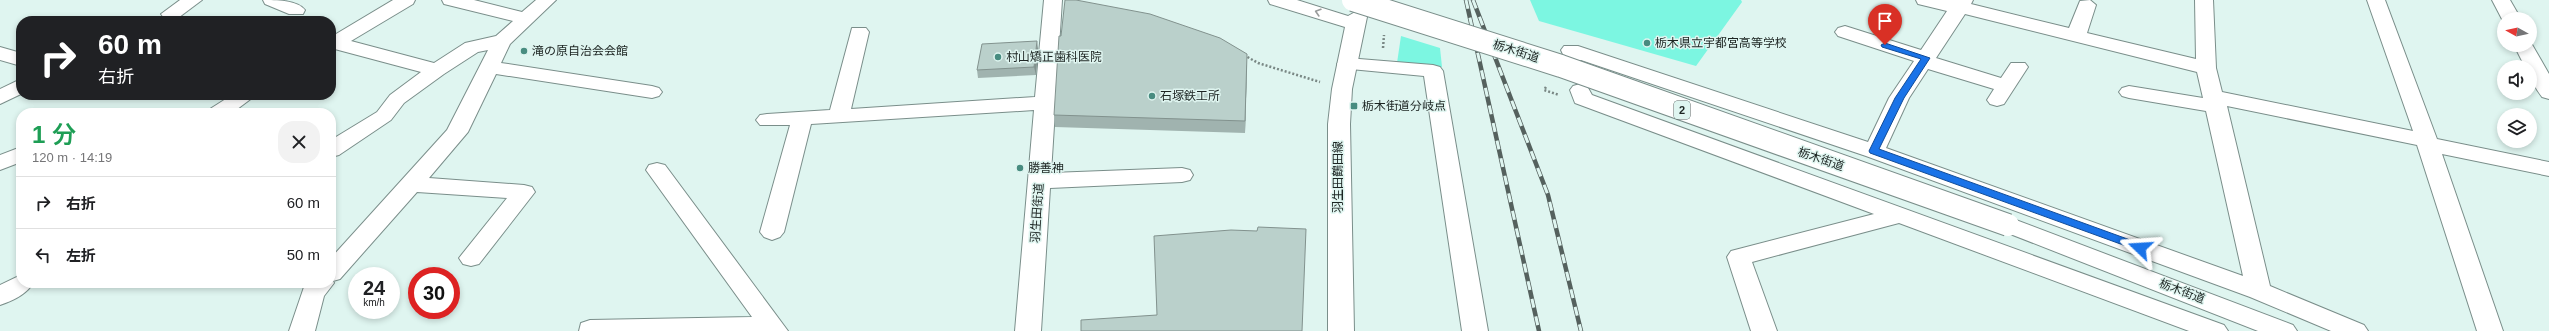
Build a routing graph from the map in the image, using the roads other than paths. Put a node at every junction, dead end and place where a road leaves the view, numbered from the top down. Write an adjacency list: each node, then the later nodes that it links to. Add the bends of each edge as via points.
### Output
1 (193, 0): 16 (street)
2 (272, 0): 14 (street)
3 (406, 0): 23 (street)
4 (451, 0): 18 (street)
5 (547, 0): 18 (street)
6 (1053, 0): 42 (street, 羽生田街道)
7 (1277, 0): 17 (street, one-way to 7)
8 (1925, 0): 12 (street)
9 (2204, 0): 33 (street)
10 (2376, 0): 48 (street)
11 (2501, 0): 15 (street)
12 (1961, 5): 21 (street); 29 (street)
13 (2087, 5): 21 (street)
14 (296, 10)
15 (2507, 12)
16 (170, 14)
17 (1355, 14): 30 (street, 羽生田鶴田線); 74 (street, 栃木街道 / 2, bridge, via 1561,66 2008,225)
18 (527, 19): 22 (street)
19 (859, 32): 45 (street)
20 (1845, 32): 29 (street)
21 (2076, 36): 33 (street)
22 (502, 40): 31 (street); 34 (street, via 472,47)
23 (336, 42)
24 (336, 43): 34 (street)
25 (2528, 52): 39 (street)
26 (0, 53): 28 (street)
27 (1573, 57): 50 (street, via 1571,50)
28 (16, 58)
29 (1925, 60): 32 (street, via 2001,93); 50 (street, via 1900,98)
30 (1347, 64): 70 (street, 羽生田鶴田線, via 1342,89 1338,156); 71 (street, via 1433,71)
31 (490, 67): 37 (street); 57 (street, via 457,132)
32 (2018, 67)
33 (2206, 68): 43 (street)
34 (436, 70): 49 (street, via 397,99 384,116)
35 (16, 88): 40 (street)
36 (1580, 90): 58 (street, via 1582,99)
37 (652, 92)
38 (2129, 92): 43 (street)
39 (2549, 93)
40 (0, 98)
41 (238, 100): 44 (street)
42 (1046, 102): 45 (street); 56 (street, 羽生田街道)
43 (2216, 102): 48 (street); 64 (street)
44 (225, 108)
45 (839, 115): 46 (street)
46 (802, 118): 47 (street); 59 (street)
47 (767, 120)
48 (2427, 142): 53 (street); 76 (street)
49 (336, 147)
50 (1874, 151): 64 (street)
51 (16, 156): 52 (street)
52 (0, 163)
53 (2549, 169)
54 (657, 170): 66 (street)
55 (1182, 175): 56 (street)
56 (1040, 181): 69 (street, 羽生田街道)
57 (412, 184): 60 (street, via 524,192); 61 (street)
58 (1902, 215): 72 (street, via 1739,257); 73 (street)
59 (772, 232)
60 (471, 258)
61 (336, 268)
62 (16, 286): 65 (street)
63 (318, 288): 68 (street, via 313,293)
64 (2259, 291): 75 (street)
65 (0, 296)
66 (773, 328): 67 (street)
67 (590, 329)
68 (302, 331)
69 (1028, 331)
70 (1341, 331)
71 (1474, 331)
72 (1764, 331)
73 (2215, 331)
74 (2284, 331)
75 (2355, 331)
76 (2490, 331)

